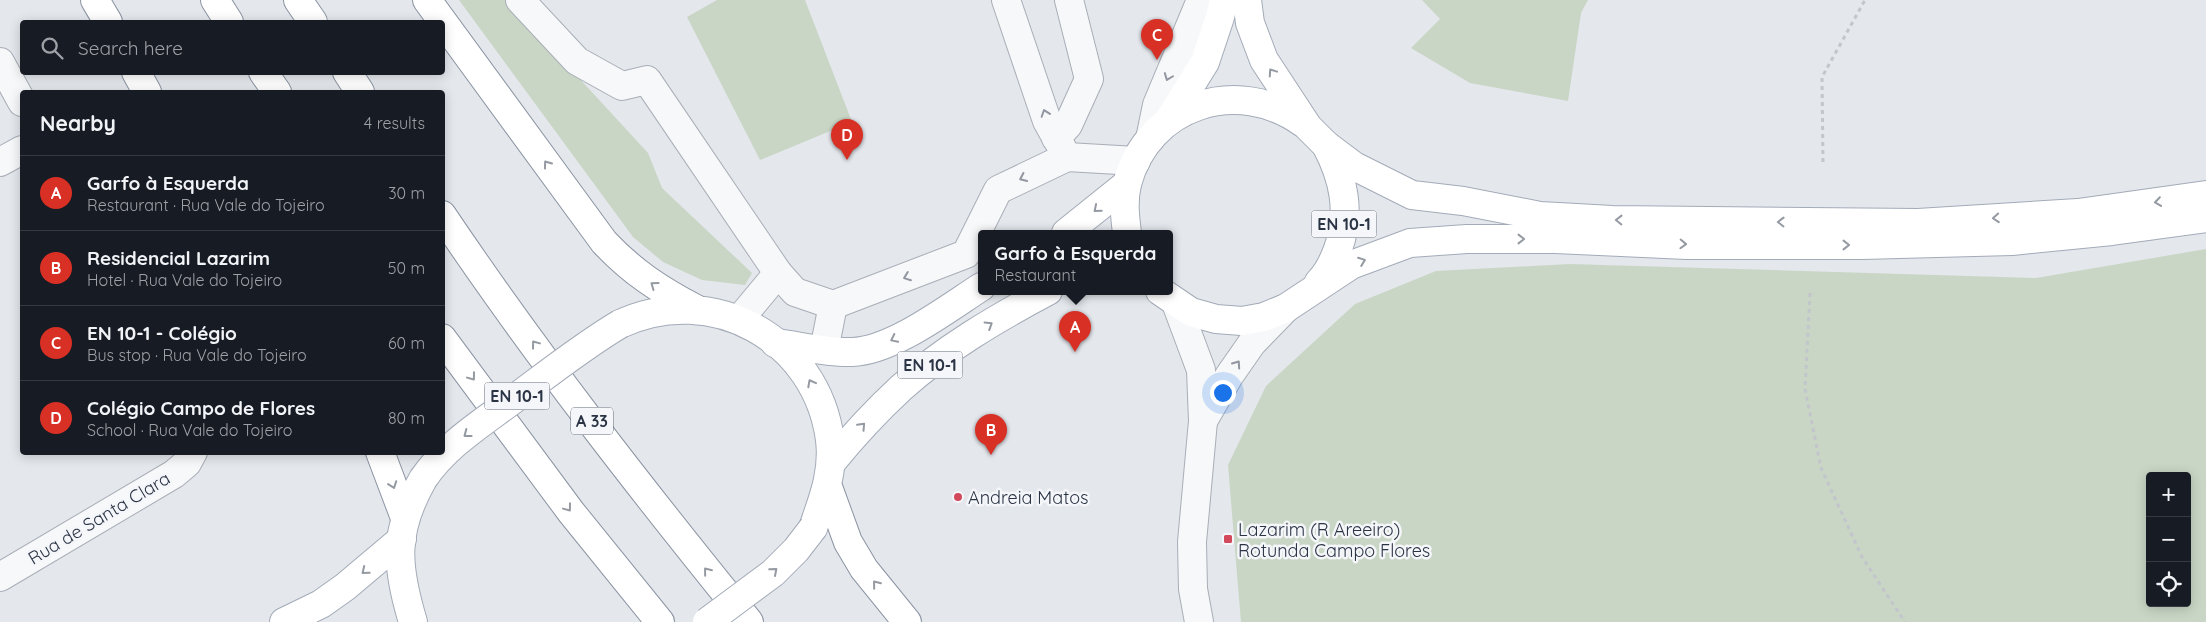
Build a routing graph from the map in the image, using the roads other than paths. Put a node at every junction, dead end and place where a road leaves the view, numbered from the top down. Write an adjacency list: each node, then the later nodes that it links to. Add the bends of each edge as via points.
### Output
1 (95, 0): 11 (main road)
2 (215, 0): 12 (main road)
3 (298, 0): 13 (main road)
4 (427, 0): 14 (main road, one-way to 4)
5 (520, 0): 34 (street, via 577,61 622,86 647,80)
6 (1006, 0): 25 (street, one-way to 6, via 1047,121)
7 (1069, 0): 25 (street, via 1089,79 1068,125)
8 (1200, 0): 27 (street, one-way to 27, via 1157,105)
9 (1224, 0): 27 (main road, EN 10-1, via 1205,62)
10 (1247, 0): 24 (main road, EN 10-1, one-way to 10, via 1264,60 1250,24)
11 (107, 20)
12 (228, 20)
13 (312, 20)
14 (442, 20)
15 (445, 25): 40 (main road, one-way to 15, via 659,290 626,265 604,242)
16 (0, 62): 23 (street)
17 (138, 75): 20 (main road)
18 (265, 75): 21 (main road)
19 (349, 75): 22 (main road)
20 (147, 90)
21 (276, 90)
22 (359, 90)
23 (20, 98)
24 (1317, 136): 27 (main road, EN 10-1, via 1288,112 1264,102 1240,99 1214,101 1198,106); 29 (main road, one-way to 24, via 2078,213 1918,223 1612,220 1540,216 1412,195 1354,166); 38 (main road, EN 10-1, via 1338,168 1346,215 1334,259 1322,279)
25 (1062, 148): 27 (street); 39 (street, one-way to 39, via 998,190 966,254)
26 (20, 151): 28 (street)
27 (1145, 151): 32 (main road, EN 10-1, one-way to 32); 33 (main road, EN 10-1, via 1124,210)
28 (0, 162)
29 (2206, 195)
30 (445, 218): 57 (main road, A 33, one-way to 30, via 657,509)
31 (2206, 218): 38 (main road, one-way to 31, via 1351,265 1410,243 1467,239 1687,245 2012,241)
32 (1069, 230)
33 (1127, 230)
34 (778, 272): 39 (street, via 795,292); 41 (street)
35 (978, 289): 44 (main road, EN 10-1, one-way to 44, via 911,331 880,346 853,352)
36 (1041, 295): 50 (main road, EN 10-1, one-way to 36, via 877,411 903,386 960,344)
37 (1168, 297): 38 (main road, EN 10-1, via 1191,312 1216,319 1242,321 1264,317); 45 (street, via 1202,370)
38 (1296, 302): 45 (street, one-way to 38, via 1252,343)
39 (834, 305): 44 (street)
40 (696, 309): 41 (main road, EN 10-1); 46 (main road, EN 10-1, one-way to 46, bridge, via 653,312 620,324 595,339)
41 (739, 320): 43 (main road, EN 10-1, via 766,334)
42 (445, 342): 55 (main road, one-way to 55, via 571,512)
43 (775, 343): 44 (main road, EN 10-1); 50 (main road, EN 10-1, one-way to 43, via 830,440 824,412 810,380 794,359)
44 (824, 350)
45 (1203, 421): 59 (street, via 1192,542 1193,589)
46 (445, 453)
47 (191, 455): 52 (street, Rua de Santa Clara, via 174,474)
48 (381, 455): 51 (main road, one-way to 51)
49 (442, 455): 51 (main road, EN 10-1, one-way to 51, bridge, via 423,479)
50 (829, 475): 56 (main road, EN 10-1, one-way to 50, bridge, via 773,573 796,550 813,528); 58 (main road, one-way to 50, via 864,569 848,542)
51 (403, 528): 53 (main road, EN 10-1, one-way to 53, via 345,587 321,604); 54 (main road, EN 10-1, via 399,558 402,586)
52 (0, 577)
53 (284, 622)
54 (413, 622)
55 (660, 622)
56 (707, 622)
57 (749, 622)
58 (907, 622)
59 (1199, 622)

